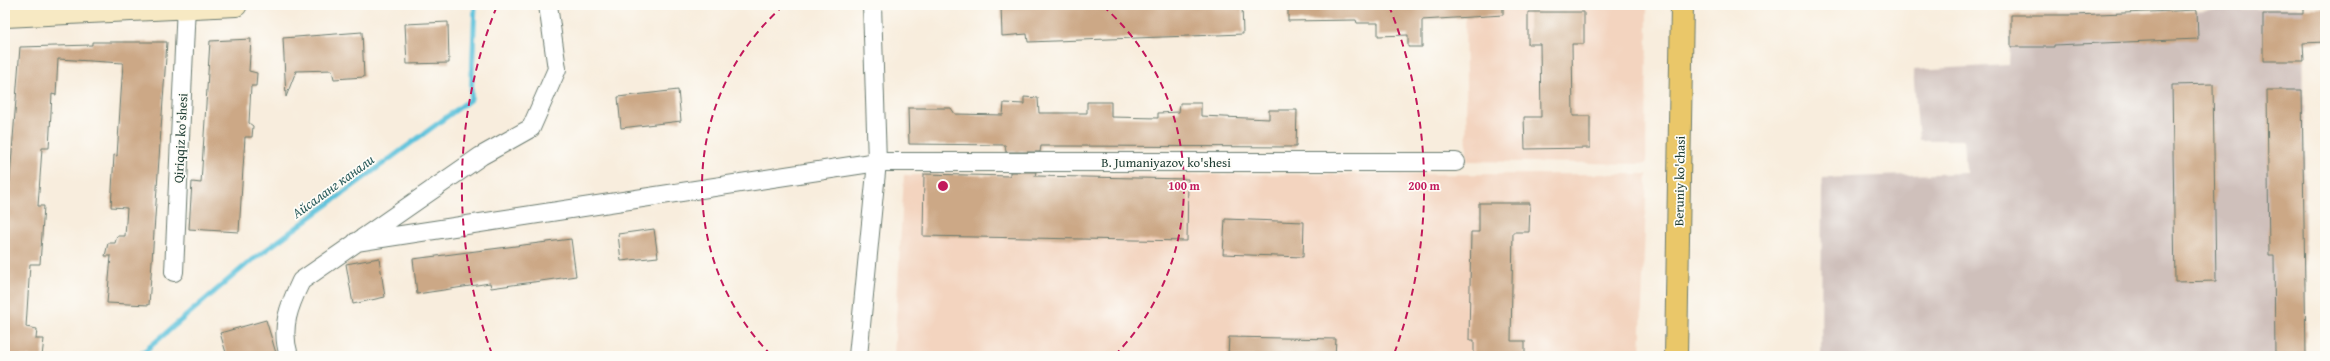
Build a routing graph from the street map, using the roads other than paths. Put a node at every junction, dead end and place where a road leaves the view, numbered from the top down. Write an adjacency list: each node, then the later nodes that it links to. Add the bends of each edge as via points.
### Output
1 (236, 5): 5 (main road)
2 (548, 5): 9 (street, via 557,69 531,128 481,156)
3 (872, 5): 7 (street)
4 (1682, 5): 13 (main road, Beruniy ko'chasi)
5 (186, 6): 6 (main road); 10 (street, Qiriqqiz ko'shesi)
6 (5, 16)
7 (877, 162): 8 (street, B. Jumaniyazov ko'shesi); 9 (street, B. Jumaniyazov ko'shesi); 12 (street)
8 (1456, 162)
9 (356, 242): 11 (street, via 301,281 289,306)
10 (174, 272)
11 (286, 348)
12 (858, 356)
13 (1676, 356)

